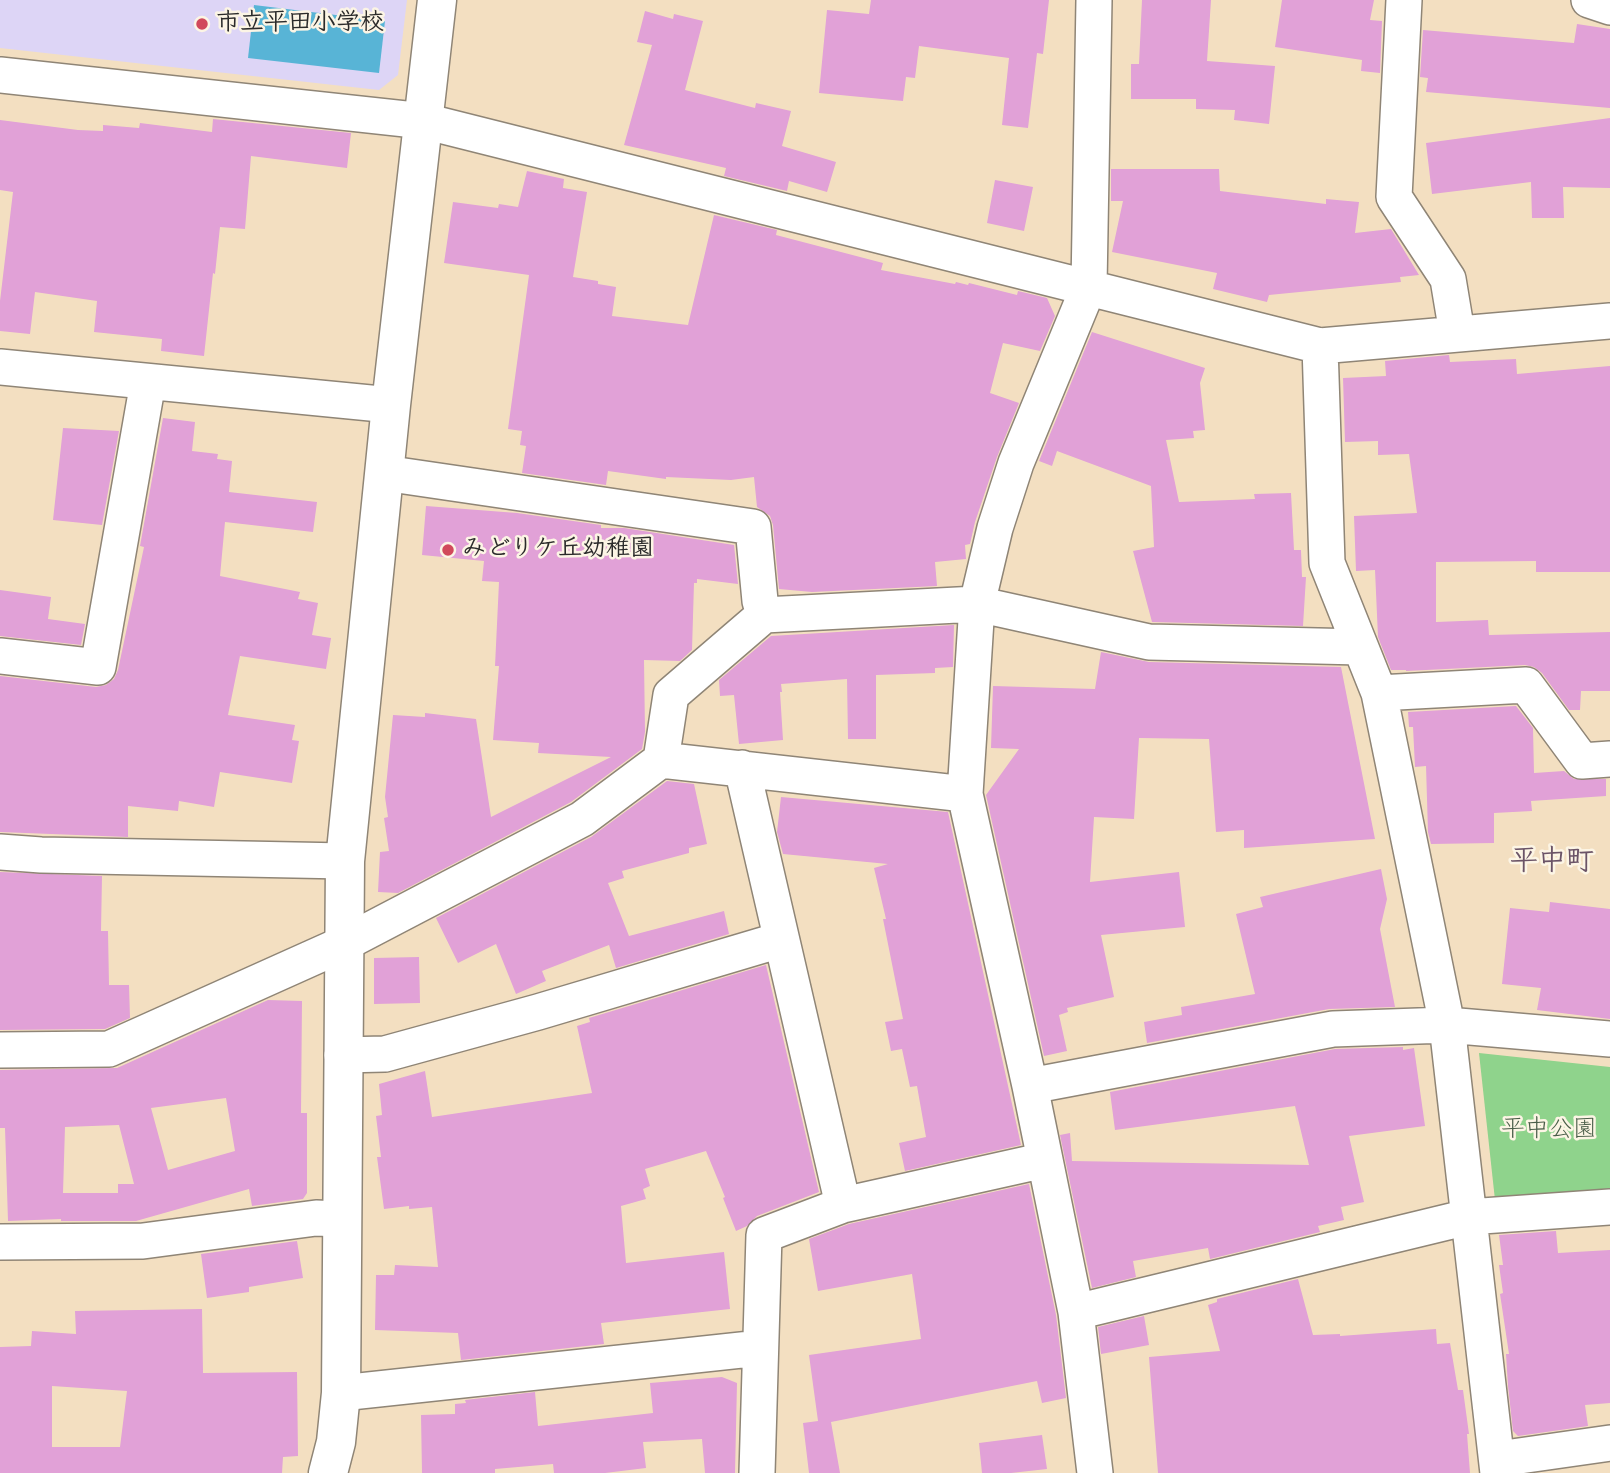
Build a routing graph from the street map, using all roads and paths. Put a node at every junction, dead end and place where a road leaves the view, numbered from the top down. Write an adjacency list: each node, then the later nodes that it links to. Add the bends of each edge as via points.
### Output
1 (437, 0): 7 (street)
2 (1094, 0): 8 (street)
3 (1404, 0): 10 (street, via 1394,197 1448,279)
4 (1589, 0): 5 (street)
5 (1610, 7)
6 (0, 75): 7 (street)
7 (424, 121): 8 (street); 14 (street)
8 (1089, 286): 11 (street); 16 (street, via 1016,463)
9 (1610, 321): 10 (street)
10 (1457, 333): 11 (street)
11 (1320, 346): 18 (street, via 1327,563)
12 (0, 367): 13 (street)
13 (148, 382): 14 (street); 19 (street, via 98,667)
14 (391, 405): 15 (street)
15 (384, 473): 17 (street, via 754,527); 26 (street)
16 (977, 604): 17 (street); 18 (street, via 1149,642); 24 (street)
17 (764, 615): 22 (street, via 671,695)
18 (1360, 647): 20 (street)
19 (0, 656)
20 (1379, 693): 21 (street, via 1526,685 1581,761); 29 (street)
21 (1610, 759)
22 (661, 760): 23 (street); 28 (street, via 582,819)
23 (742, 768): 24 (street); 27 (street)
24 (965, 794): 33 (street)
25 (0, 852): 26 (street)
26 (345, 861): 28 (street)
27 (780, 940): 32 (street, via 385,1054); 35 (street)
28 (343, 944): 31 (street, via 109,1049); 32 (street)
29 (1447, 1025): 30 (street); 33 (street, via 1333,1028); 37 (street)
30 (1610, 1039)
31 (0, 1050)
32 (342, 1055): 38 (street)
33 (1030, 1086): 34 (street)
34 (1045, 1160): 35 (street); 40 (street)
35 (843, 1205): 41 (street, via 764,1235)
36 (1610, 1207): 37 (street)
37 (1468, 1217): 40 (street); 44 (street)
38 (341, 1219): 39 (street, via 316,1218 143,1241); 42 (street)
39 (0, 1242)
40 (1076, 1312): 47 (street)
41 (761, 1348): 42 (street); 46 (street)
42 (341, 1393): 45 (street)
43 (1610, 1443): 44 (street)
44 (1498, 1466)
45 (328, 1473)
46 (757, 1473)
47 (1096, 1473)

